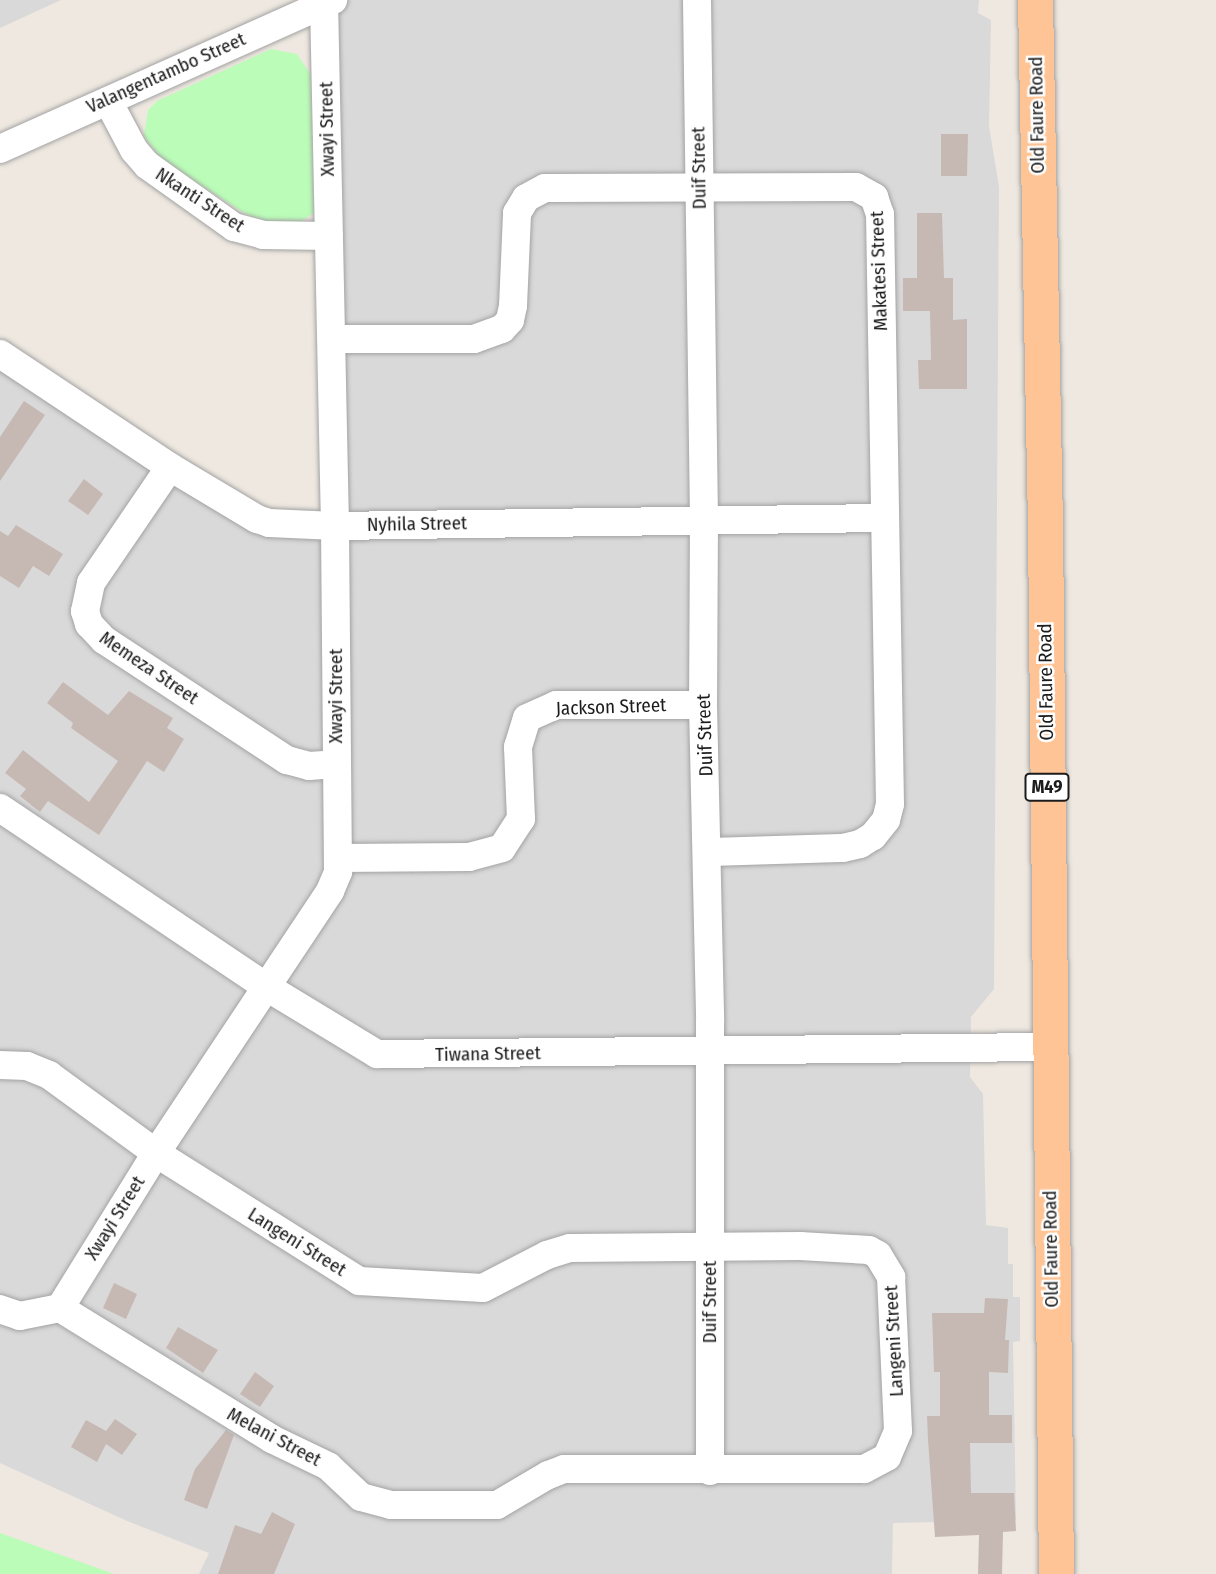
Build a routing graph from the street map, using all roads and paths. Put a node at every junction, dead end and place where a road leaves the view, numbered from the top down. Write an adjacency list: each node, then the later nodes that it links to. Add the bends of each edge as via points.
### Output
1 (697, 0): 6 (street, Duif Street)
2 (1035, 0): 20 (main road, Old Faure Road / M49)
3 (328, 1): 4 (street, Valangentambo Street); 7 (street, Xwayi Street)
4 (108, 101): 5 (street, Valangentambo Street); 7 (street, Nkanti Street, via 147,165 234,227 264,235)
5 (0, 149)
6 (699, 188): 8 (street, Makatesi Street, via 545,188 534,192 517,213 513,306 502,329 474,339); 11 (street, Makatesi Street, via 856,187 870,192 878,204); 12 (street, Duif Street)
7 (329, 236): 8 (street, Xwayi Street)
8 (332, 339): 13 (street, Xwayi Street)
9 (0, 354): 10 (street, Nyhila Street)
10 (170, 467): 13 (street, Nyhila Street, via 263,522); 15 (street, Memeza Street, via 91,583 85,611 89,624 104,640 287,760 309,766)
11 (883, 518): 12 (street, Nyhila Street); 17 (street, Makatesi Street, via 890,804 886,820 873,836 842,848)
12 (704, 520): 13 (street, Nyhila Street); 14 (street, Duif Street)
13 (335, 526): 15 (street, Xwayi Street)
14 (703, 705): 17 (street, Duif Street); 18 (street, Jackson Street, via 556,705 527,718 518,747 521,819 502,848 469,857)
15 (336, 764): 18 (street, Xwayi Street)
16 (0, 808): 19 (street, Tiwana Street)
17 (708, 852): 21 (street, Duif Street)
18 (339, 858): 19 (street, Xwayi Street, via 330,891)
19 (265, 986): 21 (street, Tiwana Street, via 377,1054); 23 (street, Xwayi Street)
20 (1049, 1047): 21 (street, Tiwana Street); 29 (main road, Old Faure Road / M49)
21 (710, 1051): 24 (street, Duif Street)
22 (0, 1065): 23 (street, Langeni Street, via 27,1066 49,1075)
23 (156, 1153): 24 (street, Langeni Street, via 359,1282 476,1289 570,1248); 25 (street, Xwayi Street)
24 (709, 1247): 27 (street, Langeni Street, via 858,1248 878,1255 891,1277 898,1431); 28 (street, Duif Street)
25 (60, 1308): 26 (street, via 20,1316); 28 (street, Melani Street, via 272,1439 328,1466 370,1501 420,1507 491,1506 509,1501 564,1469)
26 (0, 1309)
27 (887, 1457): 28 (street, Melani Street, via 864,1469)
28 (710, 1471)
29 (1056, 1574)

